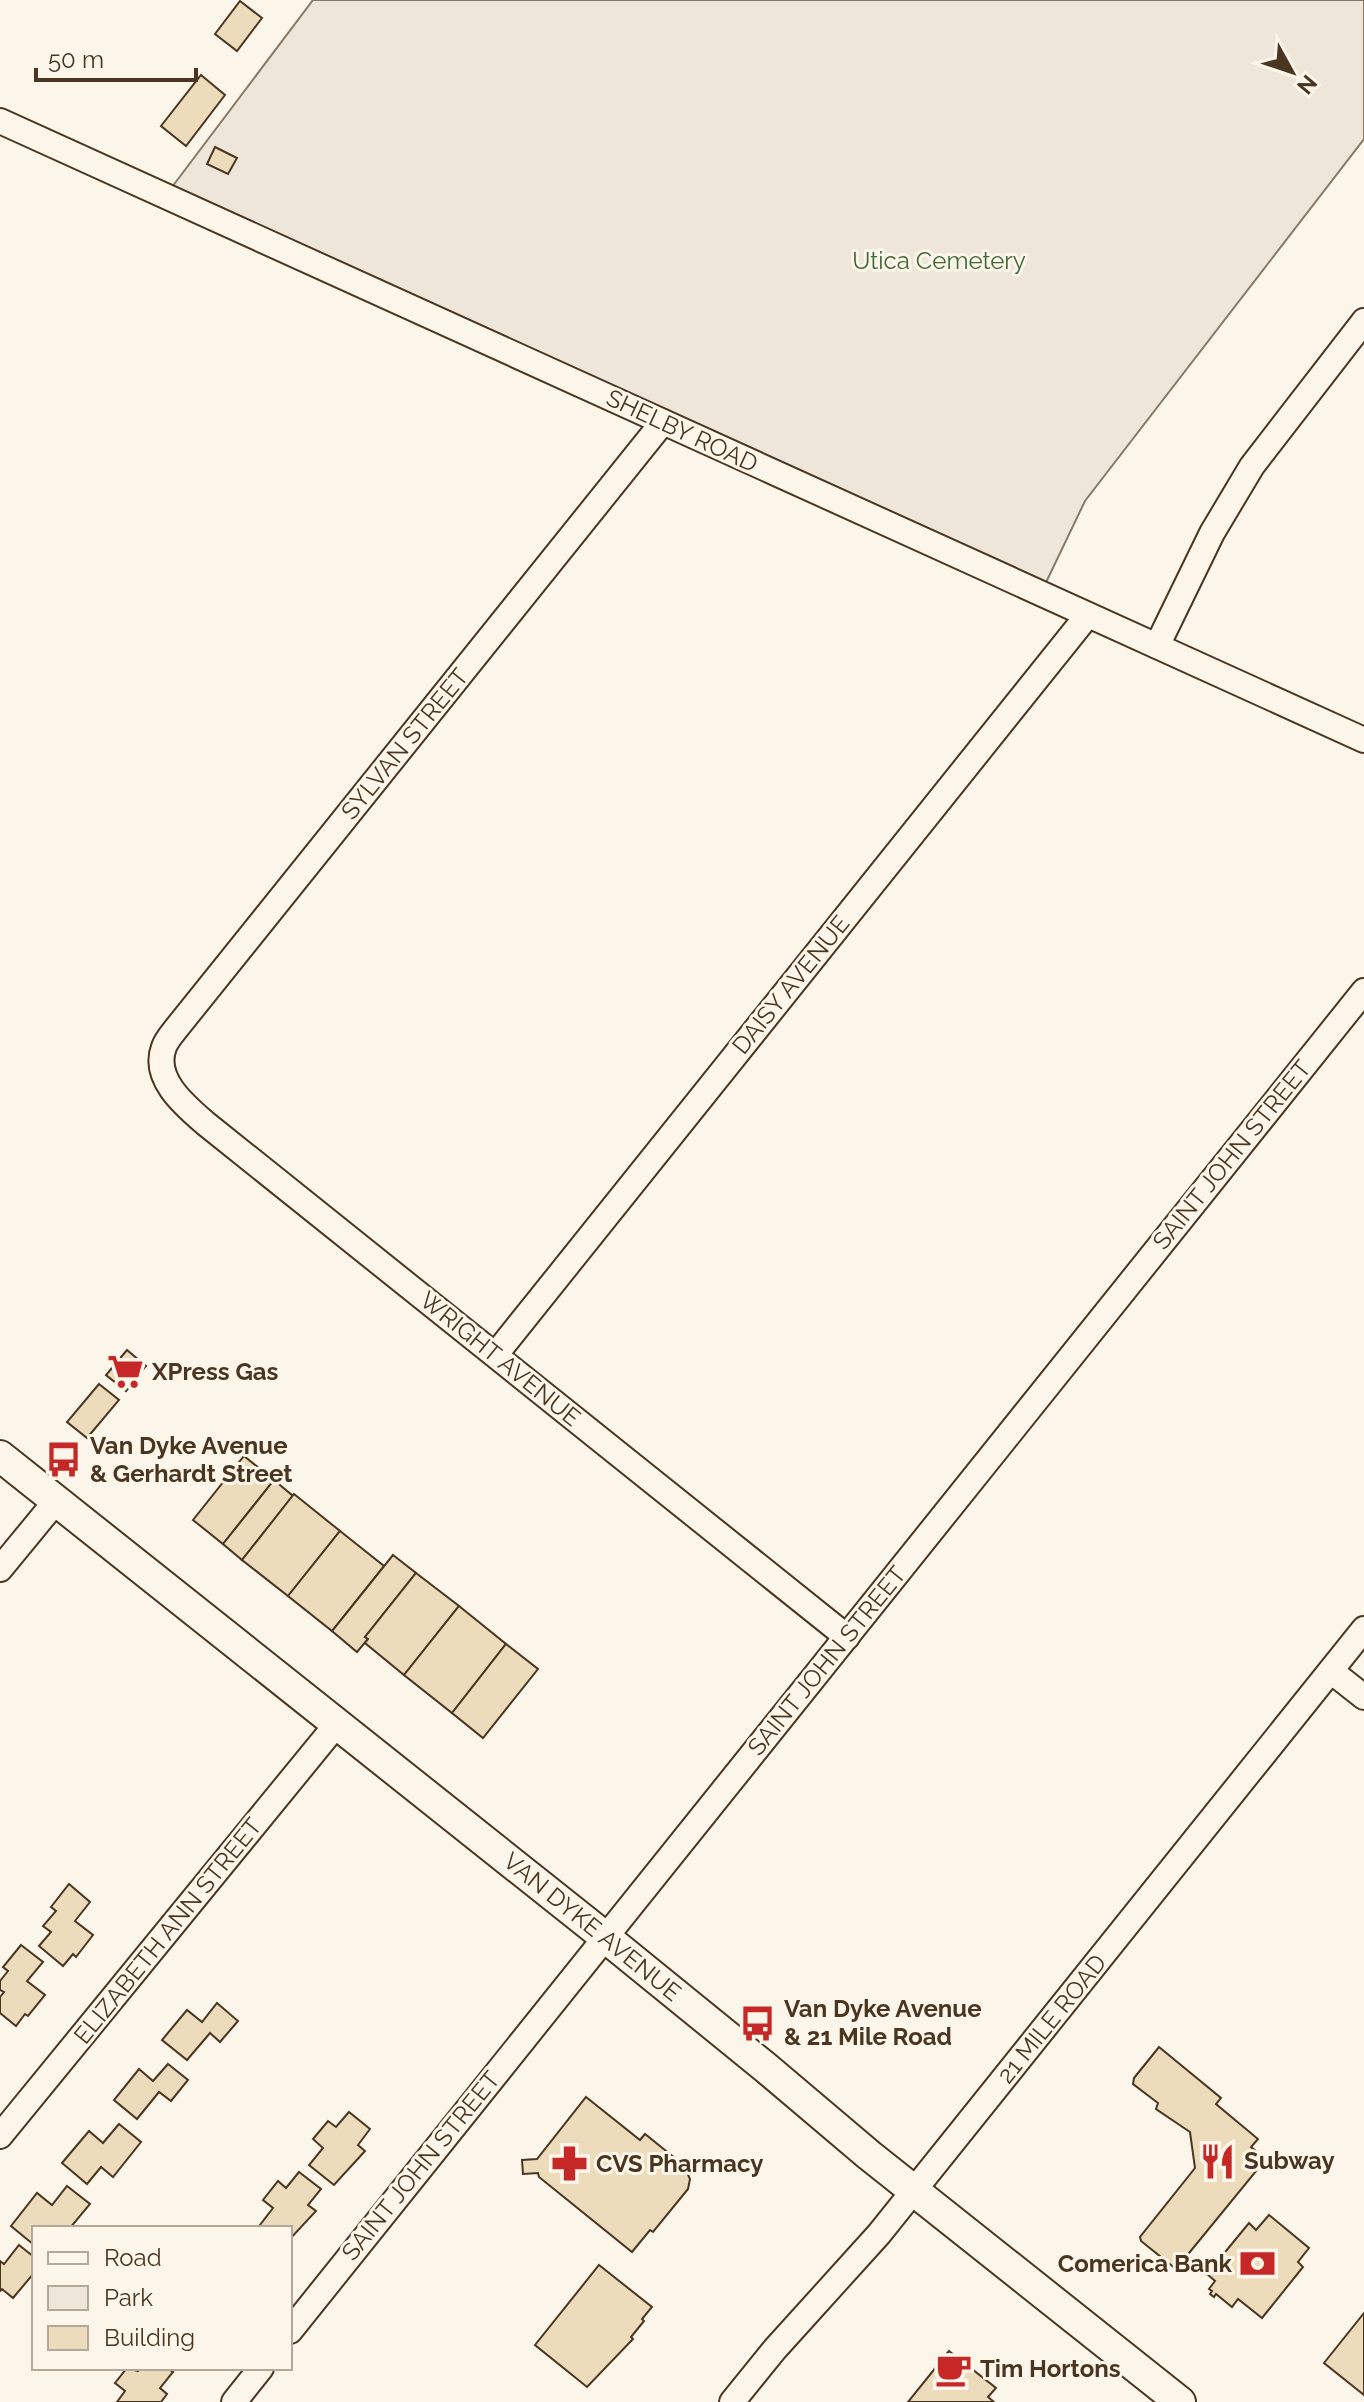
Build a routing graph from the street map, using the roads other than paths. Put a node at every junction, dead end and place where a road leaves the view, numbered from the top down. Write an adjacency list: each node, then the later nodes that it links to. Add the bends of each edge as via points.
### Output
1 (0, 121): 3 (street, SHELBY ROAD)
2 (1364, 321): 5 (street, via 1252,466 1212,533)
3 (663, 422): 4 (street, SHELBY ROAD); 8 (street, SYLVAN STREET, via 175,1030 164,1047)
4 (1087, 616): 5 (street, SHELBY ROAD); 9 (street, DAISY AVENUE)
5 (1157, 646): 6 (street, SHELBY ROAD)
6 (1364, 740)
7 (1364, 991): 14 (street, SAINT JOHN STREET)
8 (163, 1072): 9 (street, WRIGHT AVENUE, via 205,1123)
9 (496, 1354): 14 (street, WRIGHT AVENUE)
10 (0, 1456): 11 (main road, VAN DYKE AVENUE)
11 (56, 1501): 12 (street); 17 (main road, VAN DYKE AVENUE)
12 (0, 1569)
13 (1364, 1629): 15 (street, 21 MILE ROAD)
14 (847, 1637): 18 (street, SAINT JOHN STREET)
15 (1331, 1671): 16 (street); 20 (street, 21 MILE ROAD)
16 (1364, 1697)
17 (336, 1725): 18 (main road, VAN DYKE AVENUE); 19 (street, ELIZABETH ANN STREET)
18 (605, 1937): 20 (main road, VAN DYKE AVENUE); 21 (street, SAINT JOHN STREET)
19 (0, 2136)
20 (914, 2191): 24 (street, 21 MILE ROAD); 25 (main road, VAN DYKE AVENUE)
21 (292, 2328)
22 (259, 2370): 23 (street)
23 (234, 2402)
24 (732, 2402)
25 (1180, 2402)

